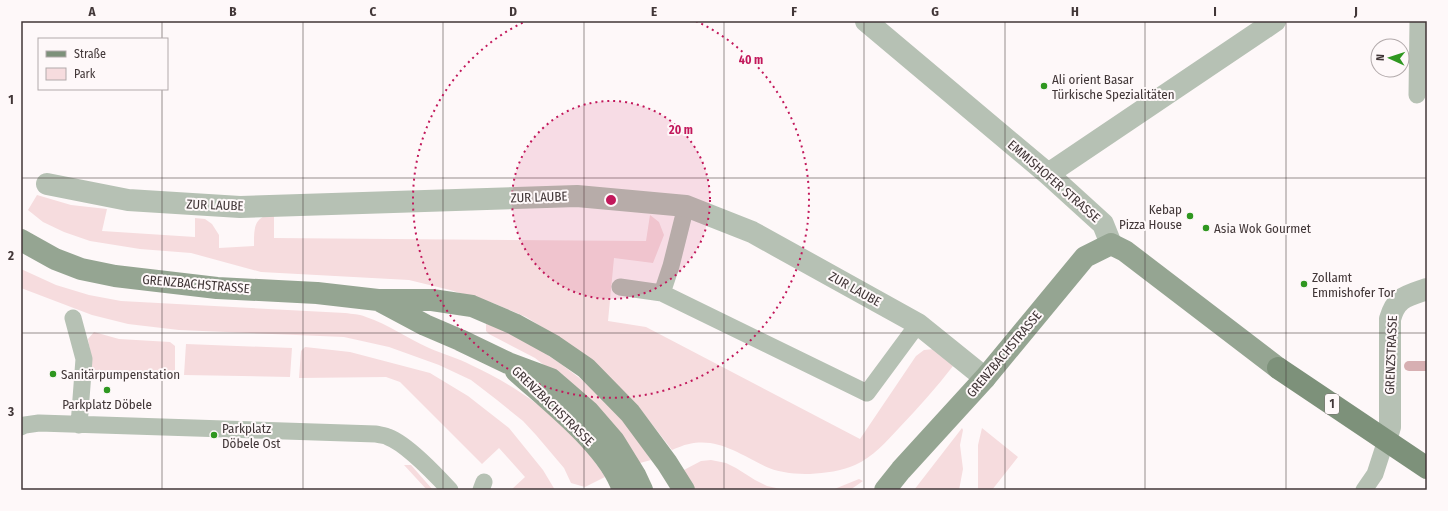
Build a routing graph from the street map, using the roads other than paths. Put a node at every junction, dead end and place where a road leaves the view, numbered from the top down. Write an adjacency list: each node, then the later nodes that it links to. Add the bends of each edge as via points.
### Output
1 (866, 21): 5 (street, EMMISHOFER STRASSE)
2 (1275, 21): 5 (street)
3 (1418, 21): 4 (lane)
4 (1417, 95)
5 (1048, 174): 9 (street, EMMISHOFER STRASSE, via 1103,224)
6 (47, 184): 7 (street, ZUR LAUBE, via 128,200 240,207 577,196)
7 (686, 206): 12 (lane); 15 (street, ZUR LAUBE, via 752,232)
8 (21, 240): 13 (main road, GRENZBACHSTRASSE, via 55,259 82,269 115,276 217,288 317,293)
9 (1111, 244): 17 (main road, GRENZBACHSTRASSE, via 1085,257); 20 (main road, 1, via 1125,251 1278,368)
10 (620, 287): 12 (lane)
11 (1427, 289): 20 (street, GRENZSTRASSE, via 1401,300 1393,308 1390,319 1390,427)
12 (662, 293): 15 (lane, via 867,393)
13 (378, 300): 16 (main road, GRENZBACHSTRASSE, via 425,325); 26 (main road, GRENZBACHSTRASSE, via 432,300 472,306 514,324 554,346 586,368 630,413)
14 (73, 318): 18 (lane, via 84,359)
15 (918, 324): 17 (street, ZUR LAUBE)
16 (508, 363): 24 (main road, GRENZBACHSTRASSE, via 575,424 604,456); 25 (main road, GRENZBACHSTRASSE, via 551,379 588,411 614,441)
17 (985, 378): 22 (main road, GRENZBACHSTRASSE)
18 (79, 425): 19 (lane, via 39,423 25,424); 23 (lane, via 376,434 400,443)
19 (21, 427)
20 (1386, 440): 21 (main road, 1); 29 (lane, via 1375,474)
21 (1427, 468)
22 (901, 470): 27 (main road, GRENZBACHSTRASSE); 28 (main road, GRENZBACHSTRASSE)
23 (450, 490)
24 (623, 490)
25 (642, 490)
26 (684, 490)
27 (870, 490)
28 (885, 490)
29 (1364, 490)

